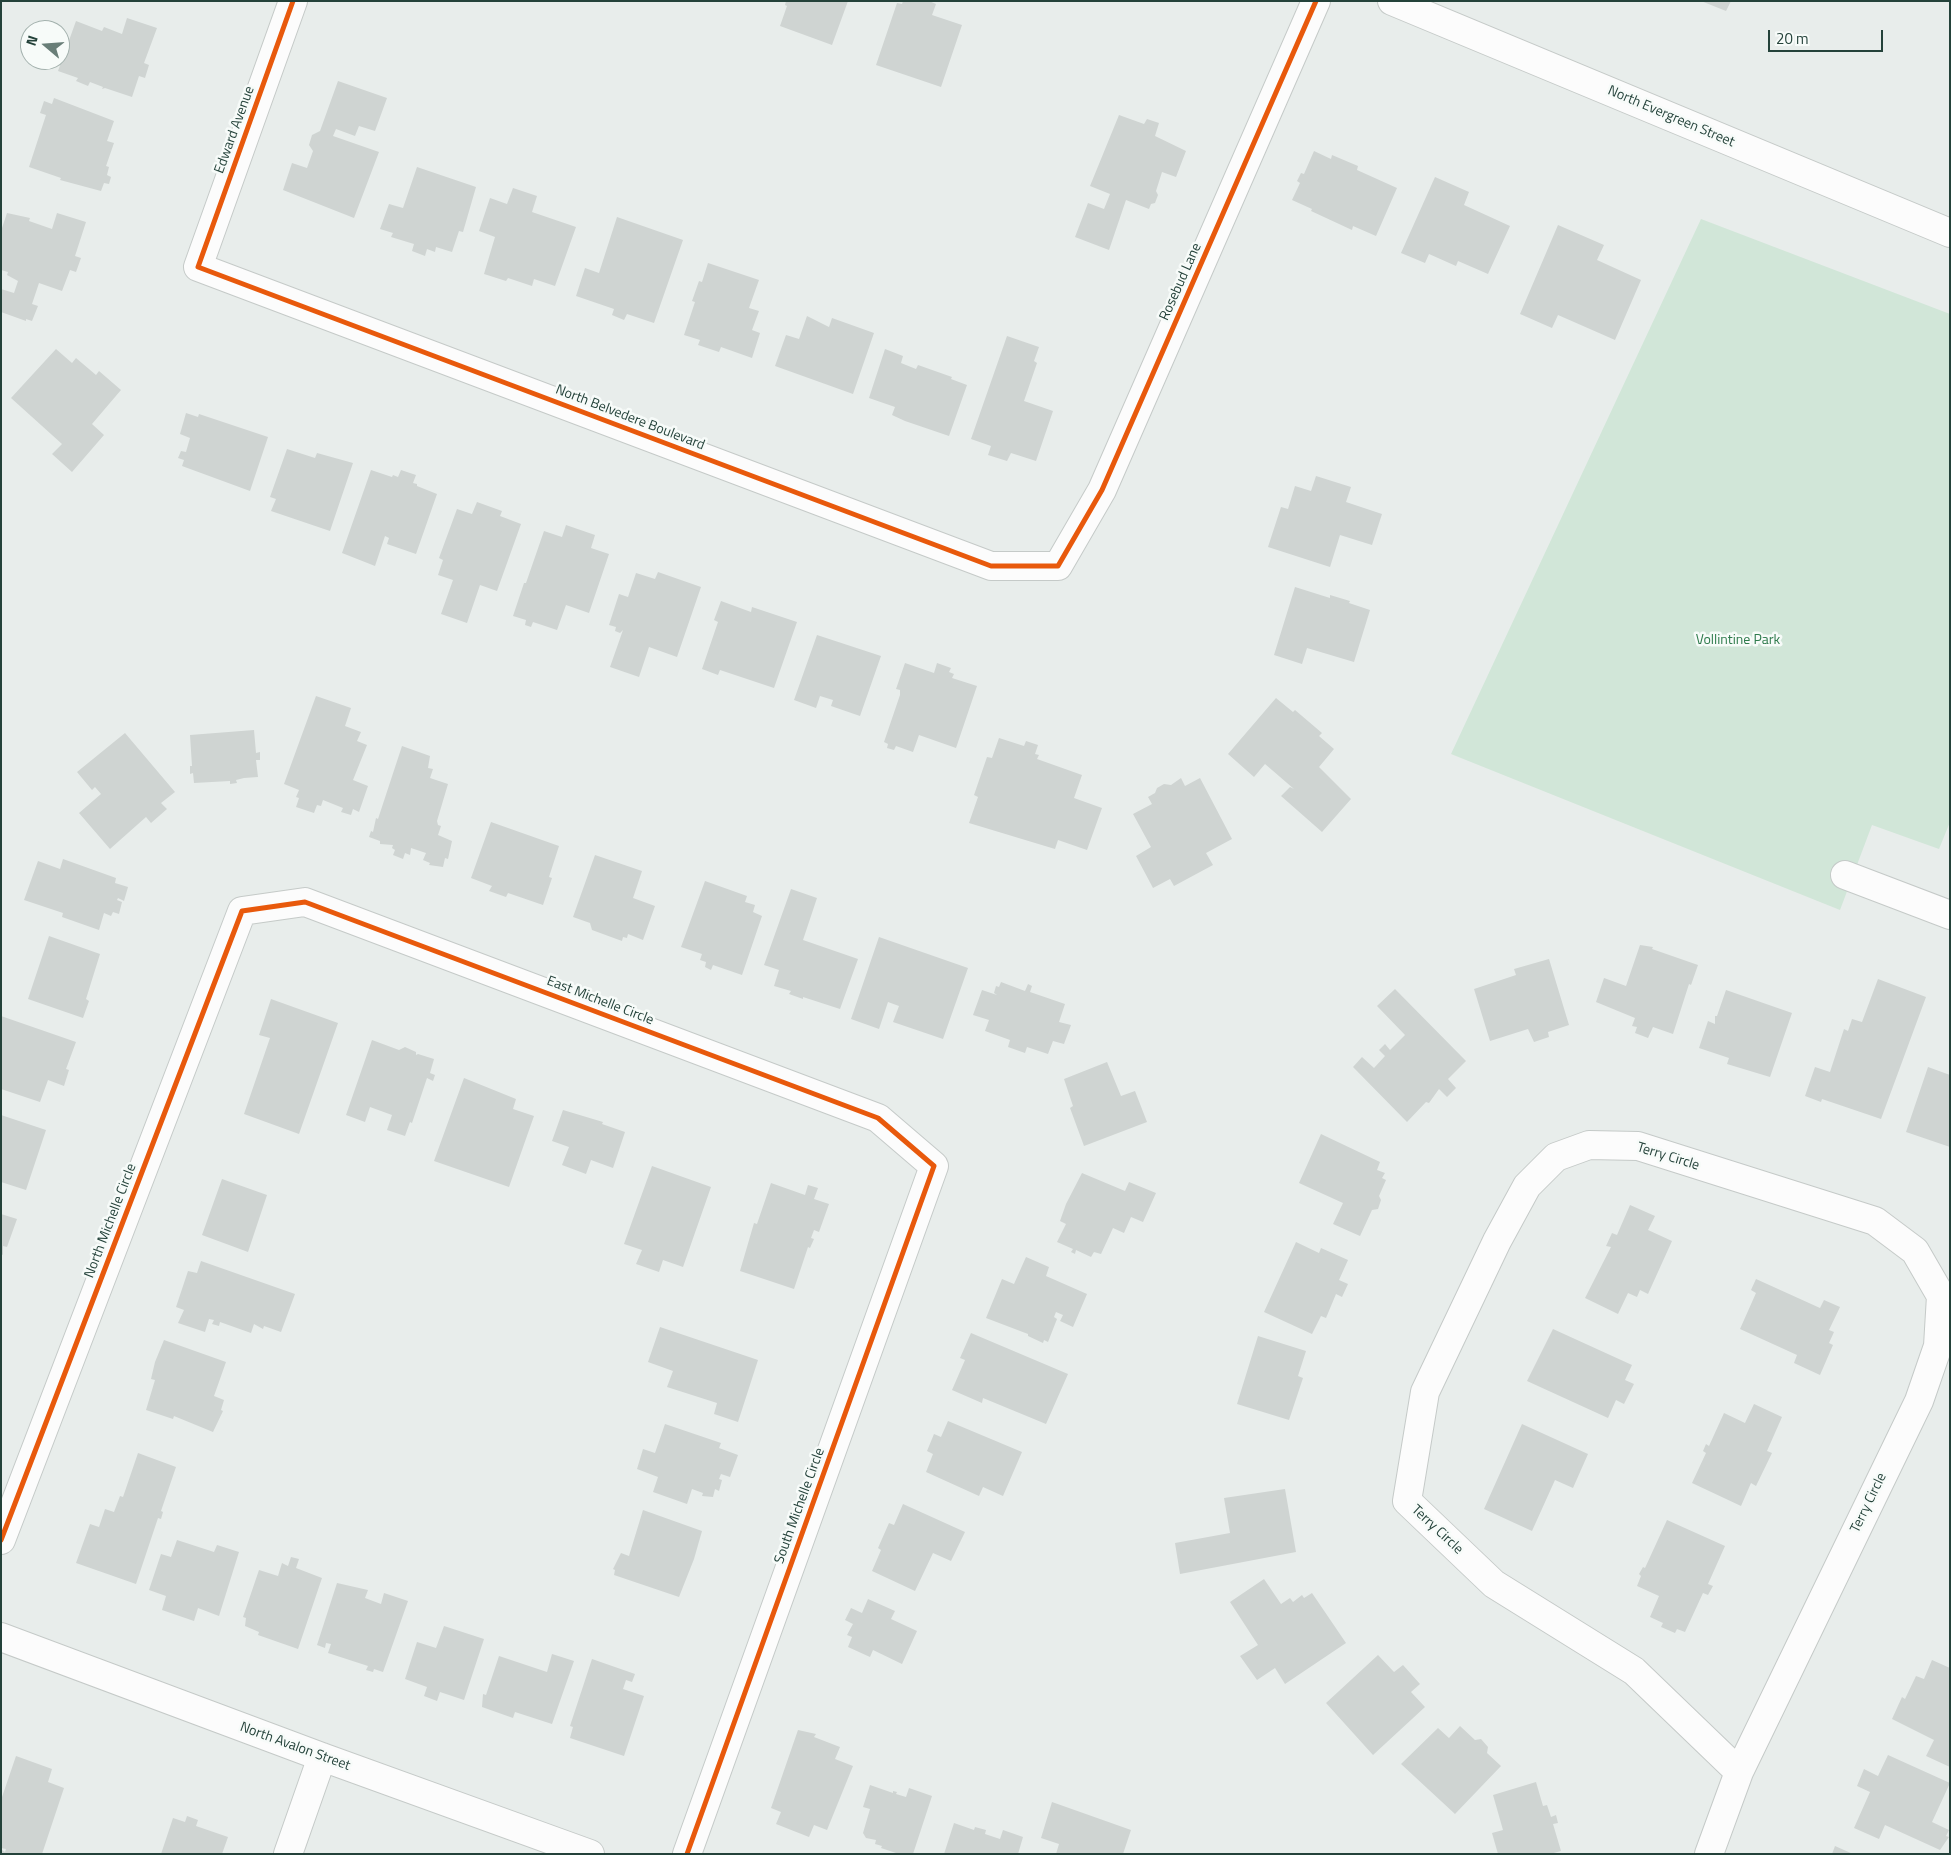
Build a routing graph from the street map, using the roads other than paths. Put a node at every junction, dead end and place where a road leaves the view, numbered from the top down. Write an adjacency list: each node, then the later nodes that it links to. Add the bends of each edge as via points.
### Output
1 (293, 1): 5 (street, Edward Avenue)
2 (1316, 1): 6 (street, Rosebud Lane, via 1102,490)
3 (1392, 1): 4 (street, North Evergreen Street)
4 (1950, 233)
5 (198, 267): 6 (street, North Belvedere Boulevard, via 992,566)
6 (1058, 566)
7 (1845, 875): 9 (street)
8 (242, 911): 10 (street, East Michelle Circle, via 305,902 878,1118); 11 (street, North Michelle Circle)
9 (1950, 915)
10 (934, 1166): 17 (street, South Michelle Circle)
11 (1, 1540)
12 (1, 1637): 13 (street, North Avalon Street)
13 (322, 1758): 15 (street); 16 (street, North Avalon Street)
14 (1739, 1772): 14 (street, Terry Circle, via 1919,1401 1938,1346 1941,1296 1915,1251 1875,1221 1638,1146 1589,1145 1556,1157 1526,1186 1498,1240 1425,1392 1407,1501 1494,1584 1634,1671); 18 (street, Terry Circle)
15 (288, 1854)
16 (590, 1854)
17 (687, 1854)
18 (1709, 1854)

